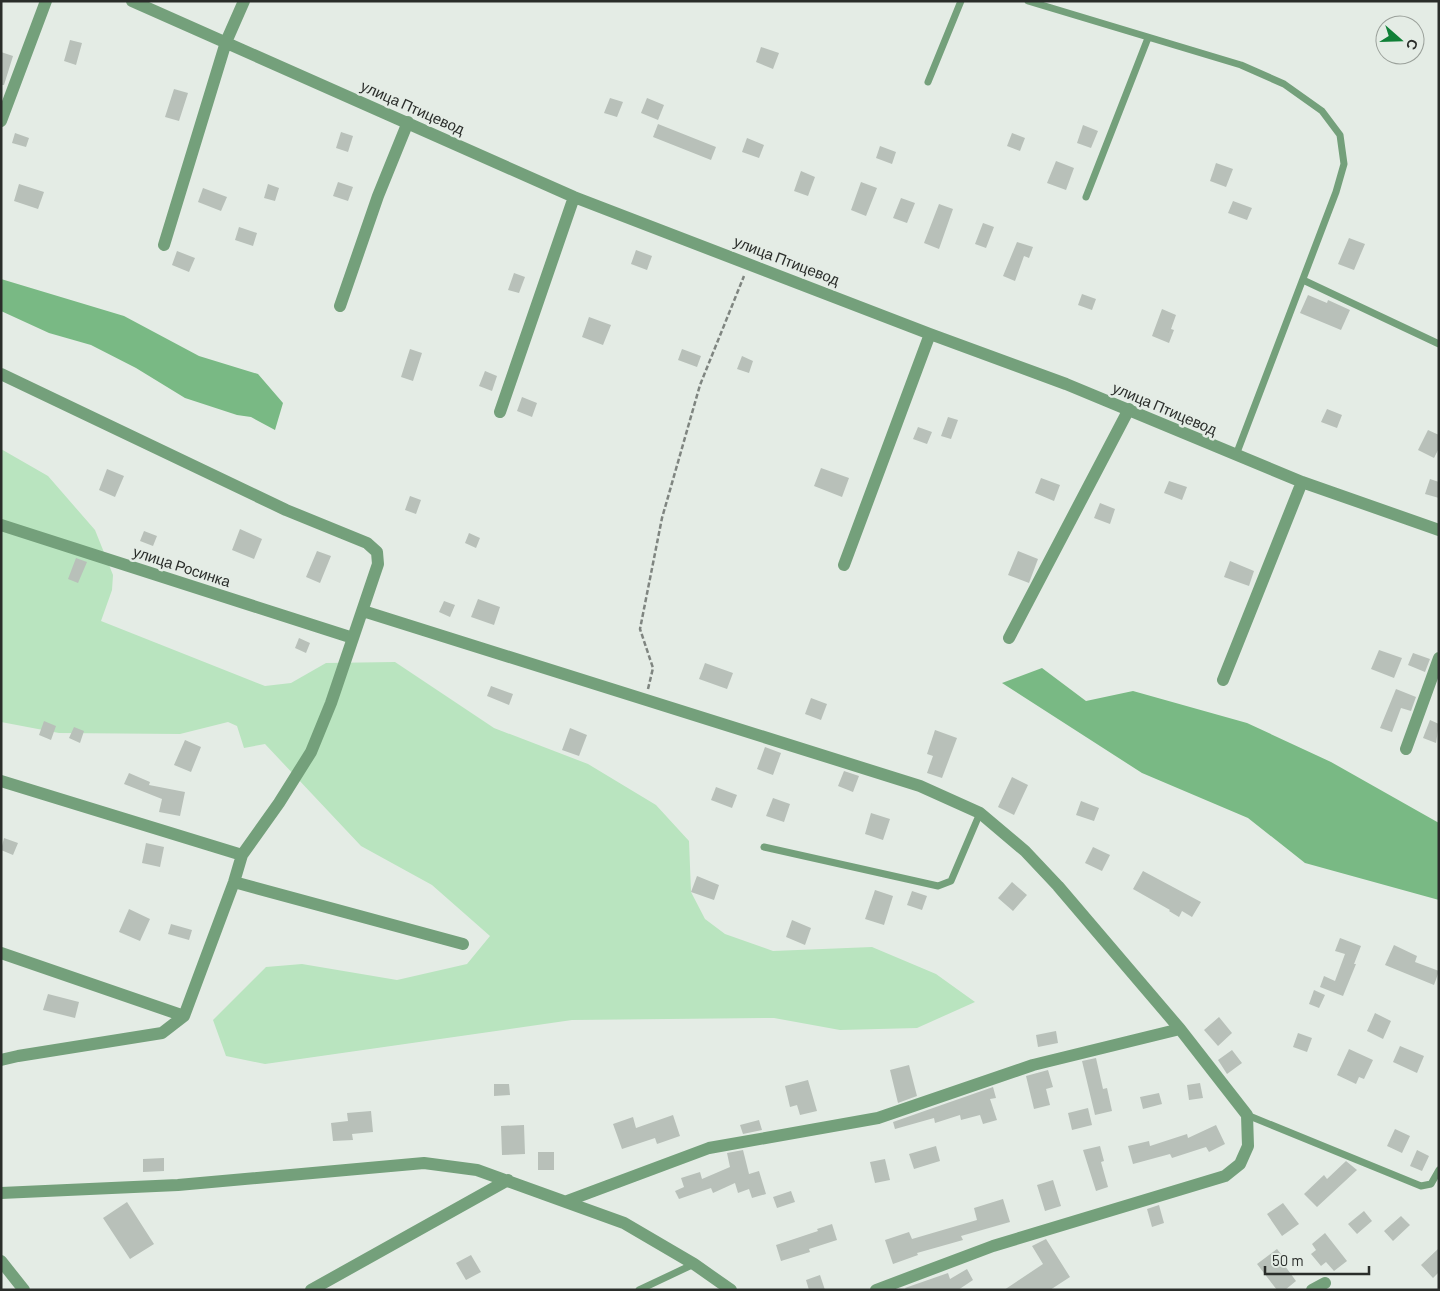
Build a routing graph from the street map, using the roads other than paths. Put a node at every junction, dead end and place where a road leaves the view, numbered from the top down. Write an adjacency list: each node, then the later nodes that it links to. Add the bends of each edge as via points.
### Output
1 (46, 1): 9 (street)
2 (132, 1): 7 (street, улица Птицевод)
3 (244, 1): 7 (street)
4 (961, 1): 8 (lane)
5 (1028, 1): 6 (lane)
6 (1148, 38): 12 (lane); 14 (lane, via 1241,65 1284,84 1322,111 1340,136 1344,164)
7 (226, 42): 10 (street, улица Птицевод); 13 (street)
8 (928, 82)
9 (1, 120)
10 (408, 122): 11 (street, улица Птицевод); 15 (street)
11 (574, 197): 16 (street, улица Птицевод); 20 (street)
12 (1086, 197)
13 (164, 246)
14 (1303, 280): 17 (lane); 21 (lane)
15 (340, 306)
16 (930, 334): 19 (street, улица Птицевод); 25 (street)
17 (1439, 344)
18 (1, 374): 26 (street, via 286,510 367,543 377,552 378,564)
19 (1128, 409): 21 (street, улица Птицевод); 28 (street)
20 (500, 412)
21 (1236, 455): 22 (street, улица Птицевод)
22 (1302, 482): 24 (street, улица Птицевод); 30 (street)
23 (1, 525): 27 (street, улица Росинка)
24 (1439, 530)
25 (844, 565)
26 (363, 611): 27 (street); 33 (street, via 920,786)
27 (353, 638): 35 (street, via 311,752)
28 (1009, 638)
29 (1439, 658): 31 (street)
30 (1223, 680)
31 (1406, 749)
32 (1, 781): 35 (street)
33 (980, 813): 34 (lane, via 951,881 938,886); 40 (street, via 1025,851 1058,886)
34 (764, 847)
35 (242, 855): 36 (street)
36 (234, 882): 37 (street); 39 (street)
37 (463, 944)
38 (1, 953): 39 (street)
39 (184, 1016): 41 (street, via 162,1033)
40 (1180, 1030): 42 (street); 46 (street, via 1033,1065 878,1118 709,1148)
41 (1, 1060)
42 (1247, 1115): 43 (lane, via 1421,1186 1430,1184); 54 (street, via 1248,1146 1240,1164 1225,1176 993,1246)
43 (1439, 1170)
44 (508, 1180): 45 (street, via 477,1170 424,1163 178,1185); 46 (street); 51 (street)
45 (1, 1193)
46 (567, 1201): 48 (street, via 624,1223)
47 (1, 1261): 50 (street)
48 (694, 1264): 52 (lane); 53 (street)
49 (1325, 1283): 55 (street)
50 (24, 1290)
51 (311, 1290)
52 (640, 1290)
53 (731, 1290)
54 (876, 1290)
55 (1312, 1290)

